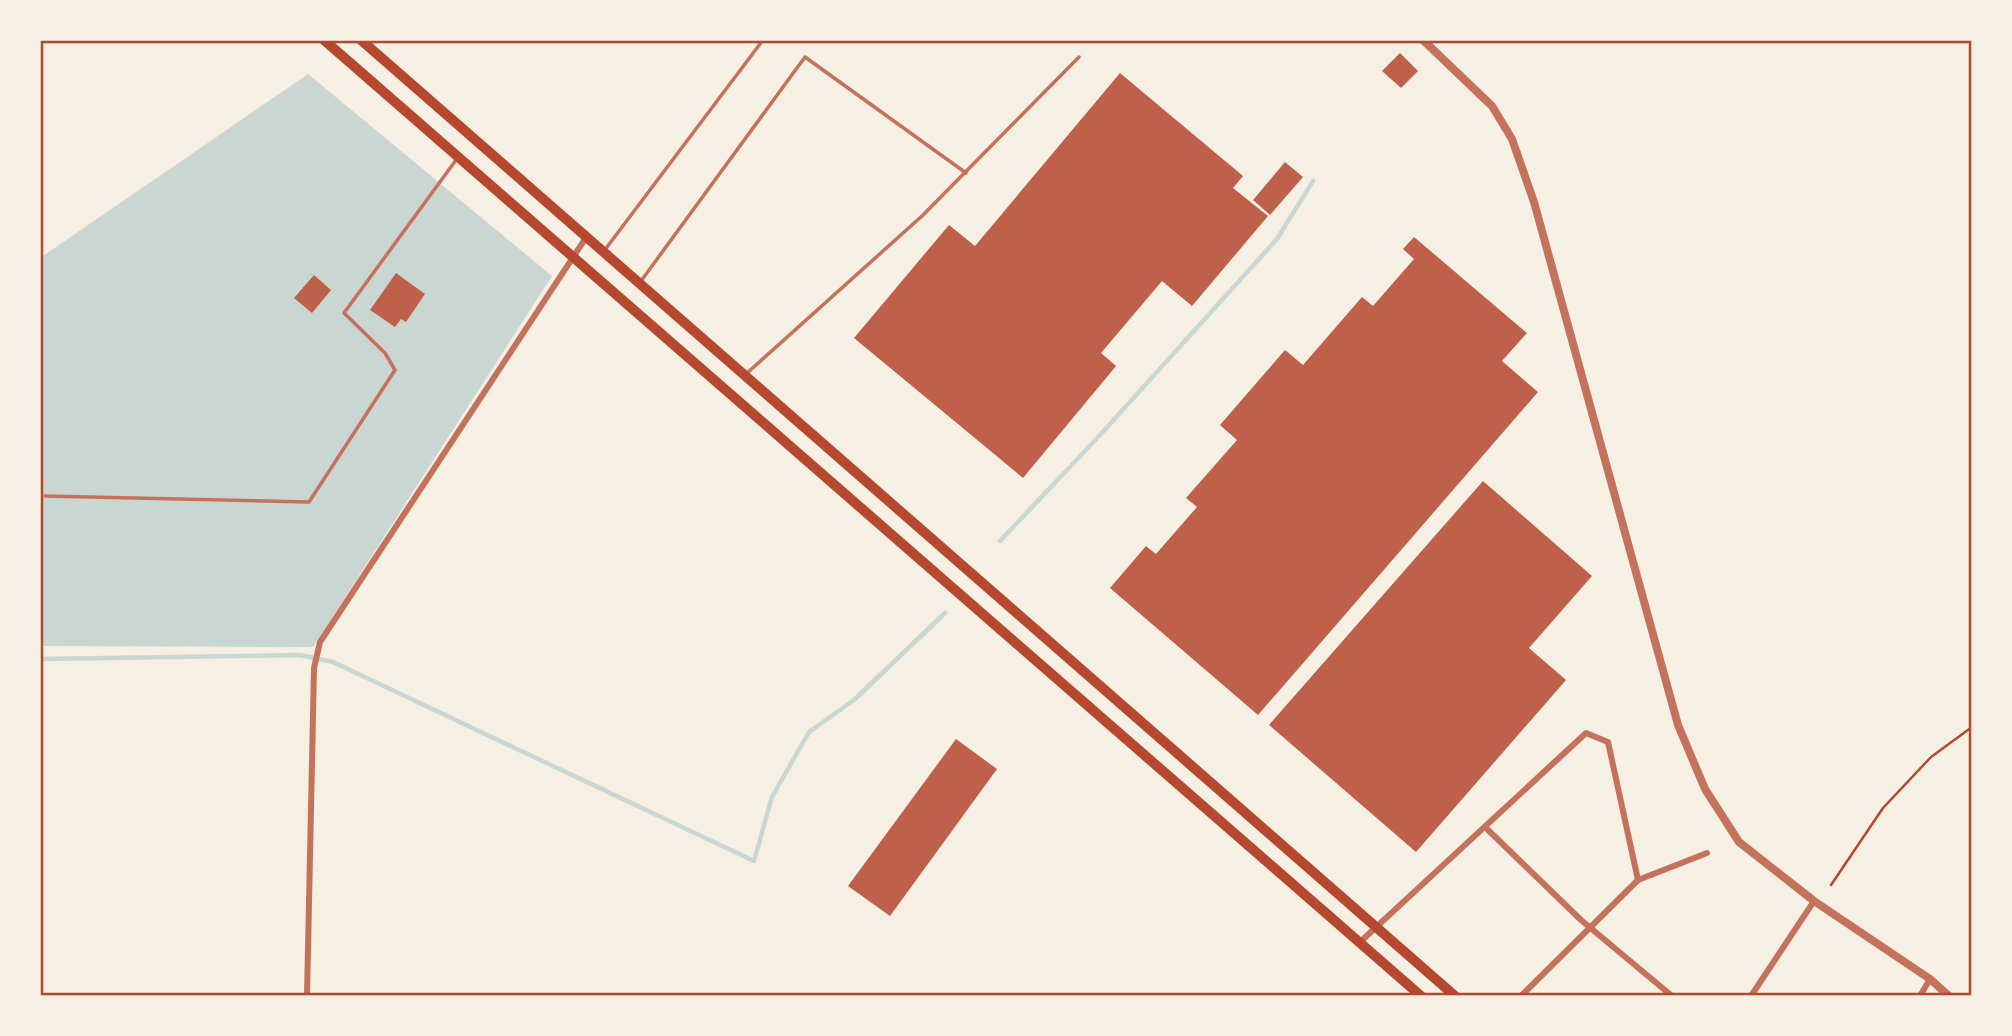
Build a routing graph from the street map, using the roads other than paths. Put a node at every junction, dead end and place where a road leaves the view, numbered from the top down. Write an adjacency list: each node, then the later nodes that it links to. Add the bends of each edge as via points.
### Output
1 (324, 40): 6 (highway)
2 (361, 40): 8 (highway)
3 (763, 40): 9 (lane)
4 (1423, 40): 19 (street, via 1492,106 1512,139 1534,202 1678,725 1705,789 1738,842)
5 (1079, 57): 7 (lane)
6 (459, 156): 10 (highway); 13 (lane, via 344,313 395,370 309,502)
7 (966, 173): 11 (lane, via 805,57); 12 (lane)
8 (587, 236): 9 (highway); 10 (street)
9 (604, 251): 11 (highway)
10 (574, 255): 15 (highway); 25 (street, via 320,642 314,668)
11 (640, 282): 12 (highway)
12 (745, 375): 14 (highway)
13 (45, 496)
14 (1052, 643): 15 (highway); 21 (highway)
15 (1035, 658): 22 (highway)
16 (1485, 827): 18 (street, via 1586,733 1608,742); 20 (street); 21 (street)
17 (1707, 853): 18 (street)
18 (1638, 880): 20 (street)
19 (1814, 901): 23 (street); 24 (street)
20 (1590, 927): 28 (street); 29 (street)
21 (1379, 930): 22 (street); 27 (highway)
22 (1362, 945): 26 (highway)
23 (1930, 979): 30 (street); 31 (street)
24 (1753, 995)
25 (307, 996)
26 (1421, 996)
27 (1455, 996)
28 (1521, 996)
29 (1672, 996)
30 (1920, 996)
31 (1949, 996)

